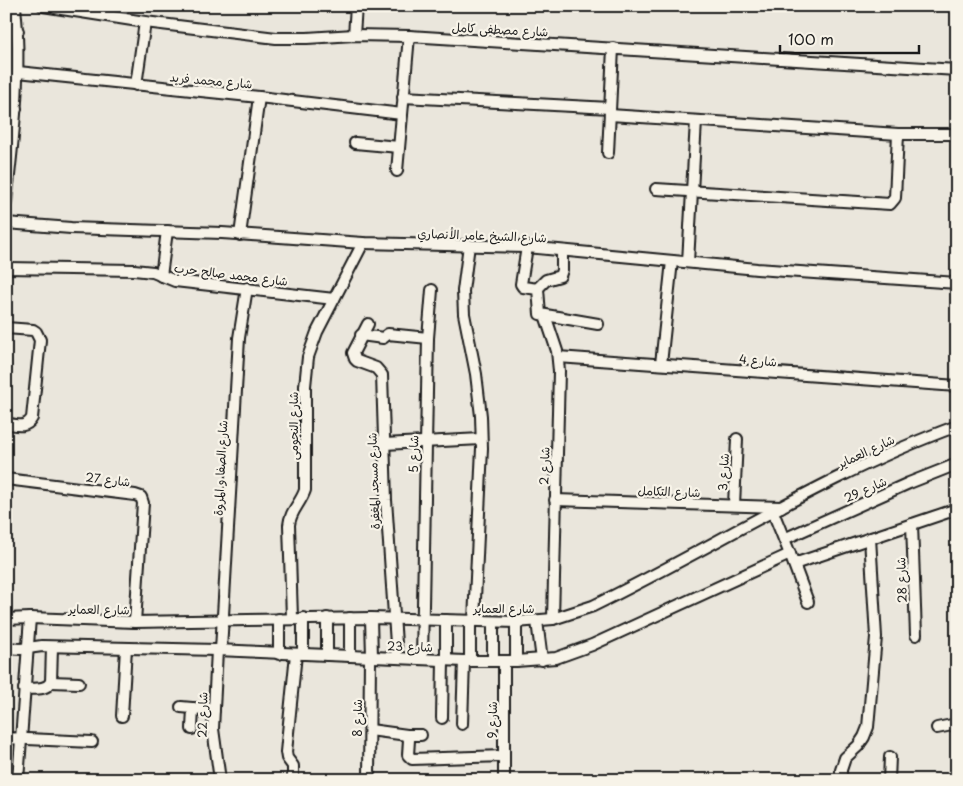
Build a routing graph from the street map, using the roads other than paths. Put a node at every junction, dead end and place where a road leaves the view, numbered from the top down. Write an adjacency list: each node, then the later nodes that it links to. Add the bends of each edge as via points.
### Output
1 (15, 6): 6 (street)
2 (43, 6): 4 (street, شارع مصطفى كامل)
3 (356, 6): 7 (street)
4 (145, 22): 7 (street, شارع مصطفى كامل, via 276,38); 12 (street)
5 (6, 28): 6 (street)
6 (18, 31): 11 (street)
7 (354, 36): 8 (street, شارع مصطفى كامل)
8 (409, 36): 9 (street, شارع مصطفى كامل); 14 (street)
9 (613, 48): 10 (street, شارع مصطفى كامل); 16 (street)
10 (957, 70)
11 (18, 72): 12 (street, شارع محمد فريد); 15 (street)
12 (136, 85): 13 (street, شارع محمد فريد)
13 (260, 97): 17 (street, شارع محمد فريد); 30 (street)
14 (403, 97): 16 (street); 17 (street)
15 (11, 108): 27 (street)
16 (610, 112): 18 (street); 23 (street)
17 (402, 114): 22 (street)
18 (696, 121): 19 (street); 26 (street)
19 (898, 134): 20 (street); 26 (street, via 894,201 890,204)
20 (957, 134)
21 (355, 143): 22 (street)
22 (399, 147): 24 (street)
23 (608, 153)
24 (397, 171)
25 (656, 189): 26 (street)
26 (692, 192): 36 (street)
27 (6, 203)
28 (6, 223): 29 (street, شارع الشيخ عامر الأنصاري)
29 (167, 231): 30 (street, شارع الشيخ عامر الأنصاري); 38 (street)
30 (240, 235): 31 (street, شارع الشيخ عامر الأنصاري)
31 (363, 243): 32 (street, شارع الشيخ عامر الأنصاري); 43 (street, شارع النجومى)
32 (469, 246): 33 (street, شارع الشيخ عامر الأنصاري); 56 (street, via 463,291 464,314 476,374)
33 (527, 247): 34 (street, شارع الشيخ عامر الأنصاري); 41 (street, via 521,284)
34 (562, 251): 35 (street, شارع الشيخ عامر الأنصاري); 41 (street, via 560,276 543,282)
35 (672, 261): 36 (street, شارع الشيخ عامر الأنصاري); 51 (street)
36 (688, 262): 39 (street, شارع الشيخ عامر الأنصاري)
37 (6, 268): 38 (street, شارع محمد صالح حرب, via 134,270)
38 (161, 276): 40 (street, شارع محمد صالح حرب, via 175,281)
39 (956, 281)
40 (247, 288): 43 (street, شارع محمد صالح حرب); 80 (street, شارع الصفا و المروة, via 239,338)
41 (537, 289): 44 (street, شارع 2, via 539,312)
42 (432, 290): 49 (street, شارع 5)
43 (334, 299): 72 (street, شارع النجومى, via 312,344 306,370 304,490 289,525)
44 (545, 315): 46 (street); 50 (street, شارع 2)
45 (368, 324): 48 (street, شارع مسجد المغفرة)
46 (598, 324)
47 (6, 328): 53 (street, via 33,330 40,340 32,418 23,426)
48 (362, 335): 49 (street); 58 (street, شارع مسجد المغفرة, via 353,356 381,372)
49 (428, 338): 57 (street, شارع 5)
50 (558, 357): 51 (street, شارع 4); 61 (street, شارع 2)
51 (661, 364): 52 (street, شارع 4)
52 (957, 386)
53 (6, 423)
54 (957, 426): 63 (street, شارع العماير, via 912,443)
55 (737, 439): 62 (street, شارع 3)
56 (481, 440): 57 (street); 82 (street)
57 (426, 442): 58 (street); 78 (street, شارع 5)
58 (384, 444): 76 (street, شارع مسجد المغفرة)
59 (957, 464): 66 (street, شارع 29)
60 (6, 479): 84 (street, شارع 27, via 141,497)
61 (555, 500): 62 (street, شارع التكامل); 79 (street, شارع 2)
62 (734, 505): 63 (street, شارع التكامل)
63 (777, 509): 66 (street); 79 (street, شارع العماير, via 593,606)
64 (957, 509): 65 (street, شارع 23)
65 (912, 524): 67 (street, شارع 23); 87 (street, شارع 28)
66 (784, 538): 68 (street)
67 (870, 538): 68 (street, شارع 23); 131 (street, via 876,637 868,727 858,746 845,758)
68 (792, 559): 69 (street); 101 (street, شارع 23, via 592,645)
69 (808, 602)
70 (30, 618): 77 (street, شارع العماير); 84 (street, شارع العماير); 90 (street)
71 (279, 618): 72 (street, شارع العماير); 80 (street, شارع العماير); 93 (street)
72 (297, 618): 73 (street, شارع العماير); 94 (street, شارع النجومى)
73 (327, 618): 74 (street, شارع العماير); 95 (street)
74 (350, 618): 75 (street, شارع العماير); 96 (street)
75 (372, 618): 76 (street, شارع العماير); 97 (street, شارع 8)
76 (395, 618): 78 (street, شارع العماير); 98 (street, شارع مسجد المغفرة)
77 (6, 619)
78 (423, 619): 81 (street, شارع العماير); 99 (street, شارع 5)
79 (554, 619): 83 (street, شارع العماير)
80 (223, 620): 84 (street, شارع العماير); 92 (street, شارع الصفا و المروة)
81 (446, 620): 82 (street, شارع العماير); 100 (street)
82 (472, 621): 85 (street, شارع العماير); 102 (street)
83 (537, 621): 86 (street, شارع العماير); 101 (street)
84 (135, 622)
85 (493, 622): 86 (street, شارع العماير); 103 (street)
86 (516, 622): 105 (street)
87 (916, 635)
88 (52, 647): 90 (street, شارع 23); 91 (street, شارع 23); 106 (street)
89 (6, 648): 90 (street, شارع 23)
90 (27, 648): 108 (street)
91 (126, 648): 92 (street, شارع 23); 112 (street)
92 (219, 650): 93 (street, شارع 23); 111 (street, شارع 22)
93 (279, 654): 94 (street, شارع 23)
94 (299, 654): 95 (street, شارع 23); 128 (street, شارع النجومى, via 286,755 293,766)
95 (328, 655): 96 (street, شارع 23)
96 (350, 656): 97 (street, شارع 23)
97 (371, 657): 98 (street, شارع 23); 118 (street, شارع 8)
98 (397, 658): 99 (street, شارع 23)
99 (422, 659): 100 (street, شارع 23)
100 (445, 660): 102 (street, شارع 23); 113 (street)
101 (542, 660): 105 (street, شارع 23)
102 (467, 661): 103 (street, شارع 23); 114 (street)
103 (493, 661): 104 (street, شارع 23)
104 (504, 661): 105 (street, شارع 23); 124 (street, شارع 9)
105 (516, 661)
106 (51, 682): 107 (street); 108 (street, via 46,687)
107 (79, 683)
108 (24, 689): 122 (street)
109 (181, 707): 110 (street)
110 (194, 708): 111 (street); 117 (street)
111 (214, 710): 127 (street, شارع 22, via 214,741)
112 (122, 716)
113 (442, 718)
114 (462, 724)
115 (957, 724): 116 (street)
116 (938, 728)
117 (192, 729)
118 (370, 730): 119 (street); 129 (street, شارع 8)
119 (407, 735): 120 (street); 124 (street, via 408,756 412,759)
120 (422, 735)
121 (6, 738): 122 (street)
122 (21, 738): 123 (street); 126 (street)
123 (92, 742)
124 (504, 756): 130 (street, شارع 9)
125 (890, 758): 132 (street)
126 (18, 780)
127 (220, 780)
128 (293, 780)
129 (369, 780)
130 (504, 780)
131 (841, 780)
132 (890, 780)

